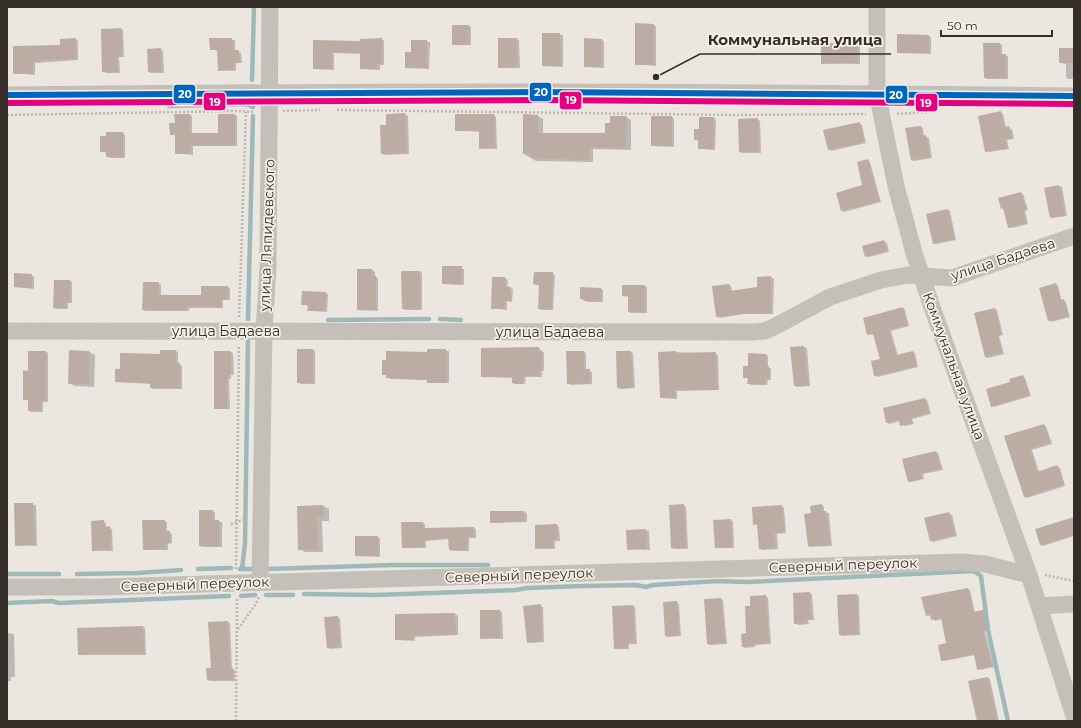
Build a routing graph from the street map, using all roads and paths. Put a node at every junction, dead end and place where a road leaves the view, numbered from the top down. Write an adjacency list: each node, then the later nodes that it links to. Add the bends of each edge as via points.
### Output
1 (270, 7): 3 (street, улица Ляпидевского)
2 (877, 7): 4 (street, Коммунальная улица)
3 (270, 92): 4 (street); 5 (street); 9 (street, улица Ляпидевского)
4 (877, 93): 6 (street); 12 (street, Коммунальная улица)
5 (7, 95)
6 (1074, 96)
7 (323, 110): 9 (path)
8 (330, 110): 12 (path, via 738,115)
9 (270, 112): 17 (street, улица Ляпидевского, via 268,268)
10 (930, 112): 12 (path)
11 (7, 114): 16 (path, via 246,112)
12 (881, 114): 14 (street, Коммунальная улица, via 896,186)
13 (1074, 236): 14 (street, улица Бадаева, via 959,276 941,278)
14 (922, 275): 17 (street, улица Бадаева, via 900,275 830,297 764,331); 21 (street, Коммунальная улица)
15 (7, 331): 16 (street, улица Бадаева)
16 (239, 331): 17 (street, улица Бадаева); 19 (path)
17 (264, 331): 23 (street, улица Ляпидевского)
18 (242, 519): 19 (path)
19 (237, 522): 20 (path); 24 (path)
20 (231, 524)
21 (1029, 575): 22 (path, via 1039,574); 23 (street, Северный переулок, via 985,564 962,562); 27 (street, Коммунальная улица)
22 (1074, 580)
23 (260, 582): 24 (street, Северный переулок); 28 (path, via 259,598)
24 (236, 583): 25 (street, Северный переулок); 28 (path)
25 (7, 587)
26 (1074, 604): 27 (street)
27 (1040, 606): 29 (street, Коммунальная улица)
28 (237, 630): 30 (path)
29 (1074, 716)
30 (236, 721)

